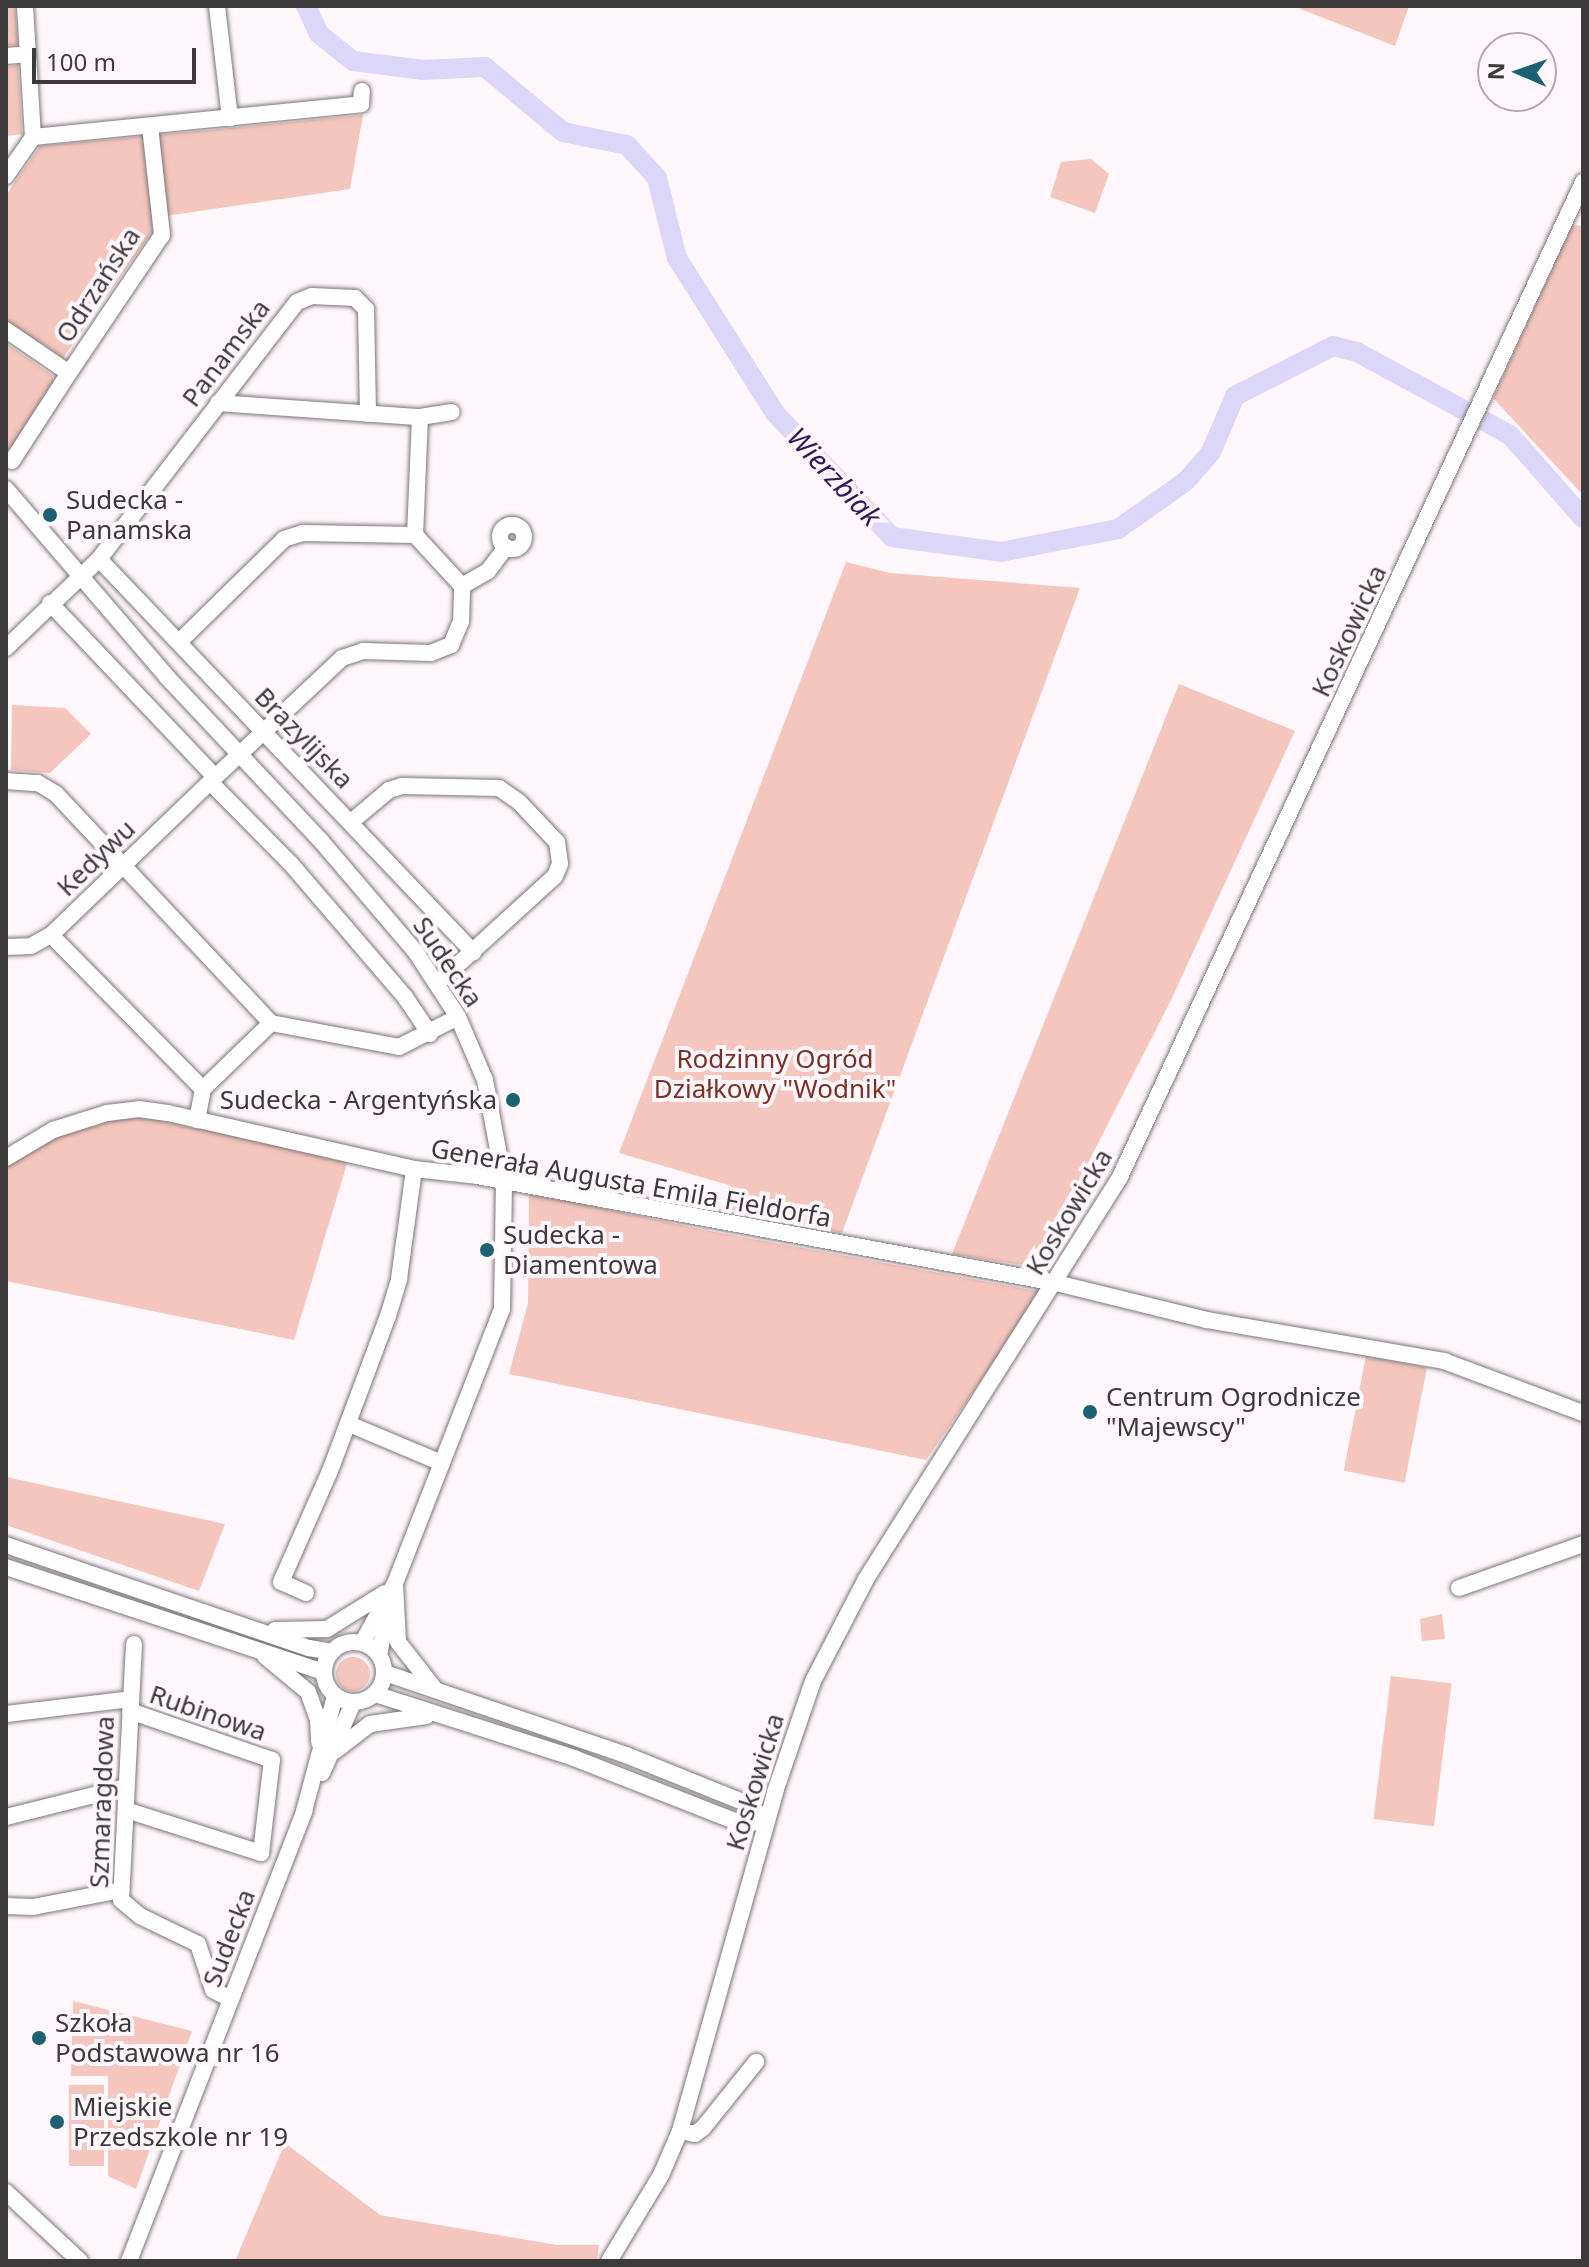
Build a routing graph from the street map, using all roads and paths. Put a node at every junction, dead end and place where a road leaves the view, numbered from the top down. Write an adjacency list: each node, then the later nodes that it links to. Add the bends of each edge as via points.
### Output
1 (25, 6): 3 (street)
2 (217, 6): 6 (street)
3 (28, 54): 4 (street); 8 (street)
4 (6, 56)
5 (362, 91): 6 (street, via 361,104)
6 (230, 118): 7 (street)
7 (150, 126): 8 (street); 12 (street, Odrzańska, via 162,235)
8 (33, 137): 9 (street)
9 (6, 176)
10 (1583, 182): 45 (street, Koskowicka, via 1173,1071 1119,1179)
11 (6, 330): 12 (street, Odrzańska)
12 (69, 373): 17 (street, Odrzańska)
13 (218, 403): 15 (street); 15 (street, Panamska, via 297,302 312,296 355,298 366,309 369,326); 21 (street, Panamska)
14 (452, 412): 16 (street)
15 (368, 414): 16 (street)
16 (420, 417): 19 (street)
17 (12, 461)
18 (6, 489): 22 (street, Sudecka)
19 (415, 535): 23 (street); 25 (street, via 303,533 284,539)
20 (506, 547): 23 (street, via 488,571)
21 (99, 559): 22 (street, Panamska); 25 (street, Brazylijska)
22 (82, 575): 24 (street, Panamska); 28 (street, Sudecka)
23 (462, 586): 27 (street, Kedywu, via 457,637 443,652 363,651 342,658)
24 (50, 603): 26 (street, Panamska); 29 (street)
25 (179, 642): 27 (street, Brazylijska)
26 (6, 648)
27 (262, 731): 28 (street, Kedywu); 31 (street, Brazylijska)
28 (239, 754): 29 (street, Kedywu); 36 (street, Sudecka, via 348,872)
29 (212, 780): 32 (street, Kedywu); 39 (street, via 290,863 405,997)
30 (6, 781): 32 (street, via 46,786)
31 (351, 822): 35 (street, Brazylijska); 35 (street, via 389,790 402,786 499,788 557,842 560,864 555,876)
32 (123, 865): 33 (street, Kedywu); 38 (street)
33 (51, 935): 34 (street, Kedywu, via 31,946); 40 (street)
34 (6, 947)
35 (473, 952): 36 (street)
36 (438, 983): 37 (street, Sudecka)
37 (458, 1017): 39 (street); 44 (street, Sudecka, via 493,1107)
38 (271, 1023): 39 (street, via 399,1047); 40 (street)
39 (430, 1034)
40 (203, 1089): 41 (street)
41 (197, 1120): 42 (street, Generała Augusta Emila Fieldorfa, via 139,1109 107,1113 53,1130); 43 (street, Generała Augusta Emila Fieldorfa)
42 (6, 1158)
43 (414, 1169): 44 (street, Generała Augusta Emila Fieldorfa); 47 (street, via 399,1279)
44 (504, 1182): 45 (street, Generała Augusta Emila Fieldorfa); 48 (street, Sudecka, via 502,1309)
45 (1056, 1283): 46 (street, Generała Augusta Emila Fieldorfa, via 1257,1329 1444,1361); 72 (street, Koskowicka, via 834,1636 802,1708)
46 (1583, 1413)
47 (349, 1424): 48 (street); 54 (street, via 281,1582)
48 (442, 1463): 52 (street, Sudecka)
49 (1583, 1544): 53 (street)
50 (6, 1545): 55 (street)
51 (6, 1567): 58 (street)
52 (395, 1583): 55 (street, via 349,1619 327,1629); 56 (street, Sudecka); 60 (street, Sudecka); 63 (street, via 398,1642)
53 (1459, 1588)
54 (306, 1593)
55 (263, 1630): 59 (street)
56 (362, 1643): 59 (street, via 346,1643); 60 (street)
57 (134, 1644): 67 (street, Szmaragdowa)
58 (257, 1650): 61 (street); 70 (street, via 308,1692)
59 (332, 1652): 61 (street)
60 (379, 1655): 62 (street)
61 (324, 1672): 65 (street)
62 (385, 1673): 63 (street); 64 (street)
63 (435, 1689): 73 (street)
64 (375, 1694): 66 (street); 69 (street)
65 (335, 1696): 66 (street); 70 (street, Sudecka)
66 (353, 1703): 70 (street, Sudecka)
67 (130, 1705): 68 (street); 71 (street, Szmaragdowa); 74 (street, Rubinowa, via 272,1760 261,1853)
68 (6, 1714)
69 (439, 1716): 70 (street, via 370,1724); 77 (street, via 616,1773)
70 (326, 1754): 81 (street, Sudecka)
71 (126, 1787): 74 (street, Szmaragdowa); 75 (street)
72 (775, 1792): 73 (street); 76 (street, Koskowicka)
73 (748, 1804): 76 (street)
74 (126, 1810): 79 (street, Szmaragdowa)
75 (6, 1817)
76 (767, 1821): 77 (street); 78 (street, Koskowicka)
77 (742, 1824): 78 (street)
78 (757, 1856): 83 (street, Koskowicka)
79 (121, 1890): 80 (street, via 33,1907); 81 (street, Szmaragdowa, via 124,1907 198,1944 213,1990)
80 (6, 1906)
81 (231, 1999): 86 (street, Sudecka)
82 (756, 2062): 83 (street, via 703,2128 695,2134)
83 (680, 2131): 87 (street, Koskowicka, via 661,2175)
84 (6, 2192): 85 (street)
85 (80, 2261)
86 (129, 2261)
87 (609, 2261)

